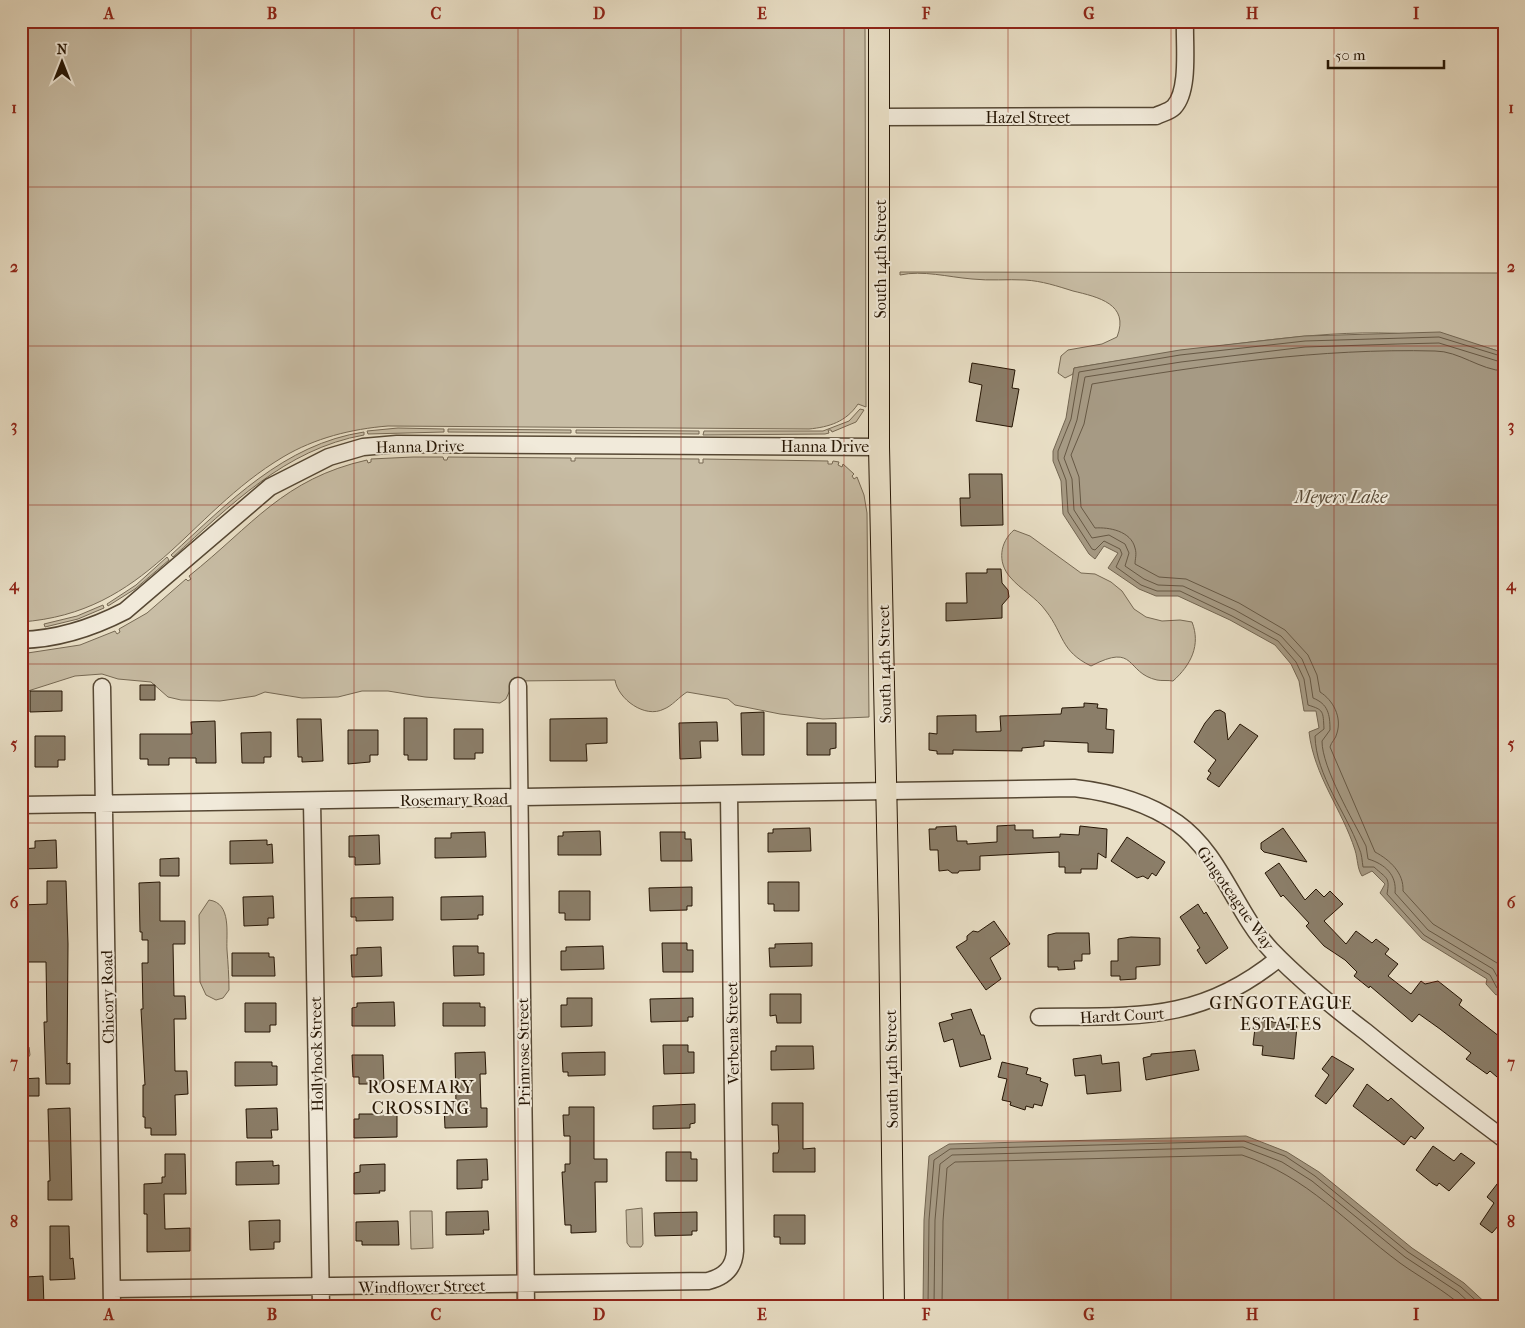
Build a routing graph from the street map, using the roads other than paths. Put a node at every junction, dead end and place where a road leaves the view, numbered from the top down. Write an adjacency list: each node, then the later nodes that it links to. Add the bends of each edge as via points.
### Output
1 (879, 21): 3 (main road, South 14th Street)
2 (1185, 21): 3 (street, Hazel Street, via 1183,87 1174,107 1156,116)
3 (879, 118): 4 (main road, South 14th Street)
4 (879, 447): 5 (street, Hanna Drive, via 397,444 363,447 329,457 270,487 125,611 71,634); 8 (main road, South 14th Street)
5 (21, 640)
6 (102, 686): 12 (street, Chicory Road)
7 (518, 686): 10 (street, Primrose Street)
8 (886, 792): 9 (street, Rosemary Road); 14 (street, Gingoteague Way, via 1074,788 1099,791 1143,804 1178,824 1194,838 1259,936); 24 (main road, South 14th Street)
9 (729, 795): 10 (street, Rosemary Road); 17 (street, Verbena Street, via 735,1251)
10 (520, 798): 11 (street, Rosemary Road); 18 (street, Primrose Street)
11 (312, 801): 12 (street, Rosemary Road); 19 (street, Hollyhock Street)
12 (104, 804): 13 (street, Rosemary Road); 20 (street, Chicory Road)
13 (21, 805)
14 (1280, 958): 15 (street, Hardt Court, via 1235,990 1194,1007 1138,1016); 16 (street, Gingoteague Way, via 1329,1003)
15 (1039, 1018)
16 (1504, 1139)
17 (729, 1270): 18 (street, Windflower Street, via 723,1276 708,1281)
18 (526, 1285): 19 (street, Windflower Street); 23 (street, Primrose Street)
19 (321, 1287): 20 (street, Windflower Street); 22 (street, Hollyhock Street)
20 (112, 1290): 21 (street, Chicory Road)
21 (112, 1307)
22 (321, 1307)
23 (526, 1307)
24 (894, 1307)

